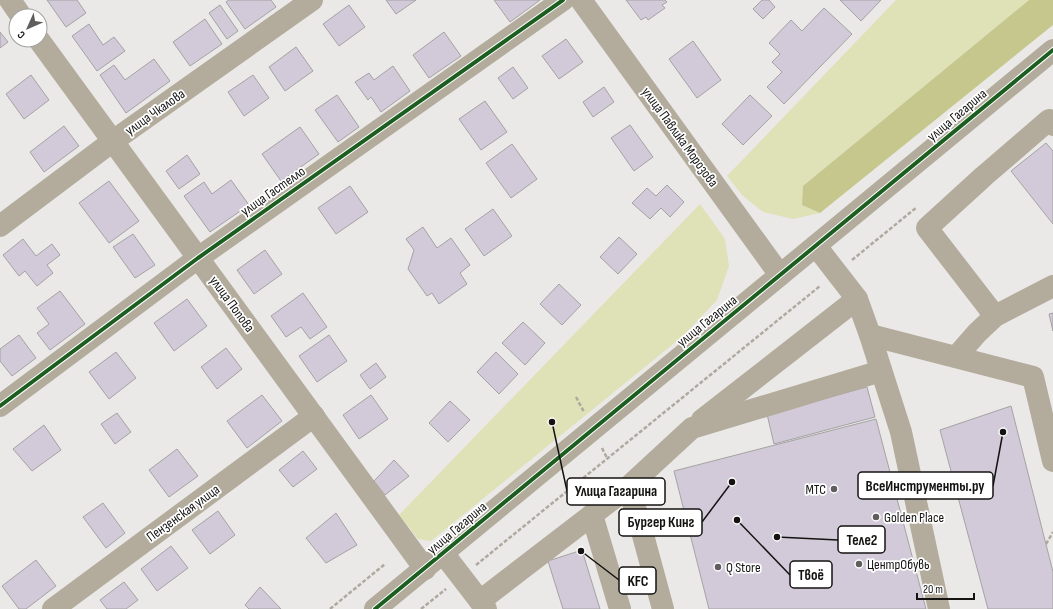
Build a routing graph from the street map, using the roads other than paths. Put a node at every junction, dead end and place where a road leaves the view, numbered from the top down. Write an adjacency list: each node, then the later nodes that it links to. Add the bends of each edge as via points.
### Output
1 (312, 0): 7 (street, улица Чкалова)
2 (563, 0): 10 (street, улица Гастелло)
3 (581, 0): 11 (street, улица Павлика Морозова)
4 (45, 48): 7 (street, улица Попова)
5 (1053, 50): 9 (street, улица Гагарина)
6 (1053, 126): 14 (street, via 1049,120 927,228)
7 (113, 142): 8 (street, улица Чкалова); 10 (street, улица Попова)
8 (0, 226)
9 (816, 246): 11 (street, улица Гагарина); 13 (street)
10 (198, 258): 18 (street, улица Гастелло); 19 (street, улица Попова)
11 (780, 275): 24 (street, улица Гагарина)
12 (1053, 286): 14 (street)
13 (857, 299): 15 (street); 20 (street)
14 (995, 316): 16 (street)
15 (870, 335): 16 (street); 17 (street)
16 (956, 357): 21 (street, via 1033,377)
17 (881, 371): 20 (street); 31 (street, via 901,432)
18 (0, 406)
19 (314, 416): 25 (street, улица Попова); 27 (street, Пензенская улица)
20 (692, 428): 22 (street)
21 (1053, 461)
22 (627, 488): 23 (street); 30 (street, via 637,513)
23 (592, 515): 26 (street); 29 (street)
24 (443, 554): 25 (street, улица Гагарина); 26 (street)
25 (425, 569): 28 (street, улица Гагарина)
26 (483, 605)
27 (53, 609)
28 (375, 609)
29 (620, 609)
30 (663, 609)
31 (939, 609)

